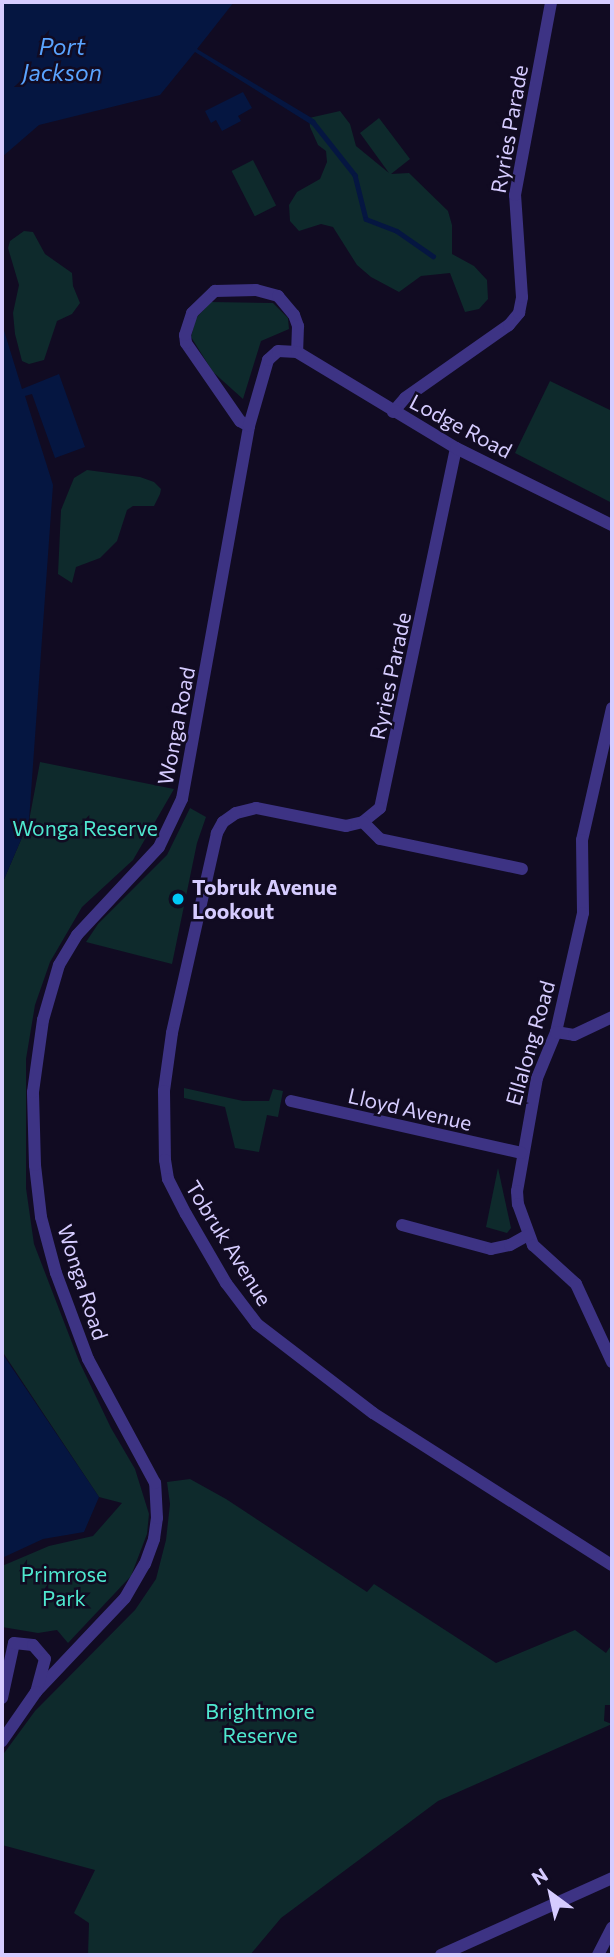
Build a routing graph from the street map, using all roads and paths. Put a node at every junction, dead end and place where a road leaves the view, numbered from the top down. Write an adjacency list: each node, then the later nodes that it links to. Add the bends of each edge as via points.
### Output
1 (551, 2): 3 (street, Ryries Parade, via 515,195 522,297 519,313 509,325 404,398)
2 (297, 352): 3 (street, Lodge Road); 4 (street, Wonga Road, via 278,351 268,360); 4 (street, via 298,326 278,296 256,290 215,291 192,313 186,343 240,421)
3 (393, 412): 5 (street, Lodge Road)
4 (249, 426): 18 (street, Wonga Road, via 182,799 159,847 77,934 59,965 43,1020 33,1092 41,1217 88,1359 155,1483 157,1518 145,1563 125,1598)
5 (457, 448): 6 (street, Lodge Road); 8 (street, Ryries Parade, via 385,793 380,808)
6 (612, 525)
7 (612, 708): 11 (street, Ellalong Road, via 586,815 583,913)
8 (363, 822): 9 (street, via 380,839); 17 (street, Tobruk Avenue, via 346,826 256,808 223,822 187,955 164,1083 168,1179 226,1283 269,1335 373,1413)
9 (522, 869)
10 (612, 1017): 11 (street, via 574,1035)
11 (556, 1032): 13 (street, Ellalong Road, via 537,1078)
12 (291, 1101): 13 (street, Lloyd Avenue)
13 (521, 1153): 15 (street, Ellalong Road, via 518,1204)
14 (402, 1225): 15 (street, via 491,1249)
15 (528, 1235): 16 (street, Ellalong Road, via 576,1284)
16 (612, 1362)
17 (612, 1565)
18 (36, 1692): 19 (street, via 45,1659 33,1645 14,1643); 20 (street)
19 (2, 1698)
20 (2, 1741)
21 (612, 1878): 23 (street)
22 (612, 1927): 24 (street)
23 (441, 1955)
24 (598, 1955)

